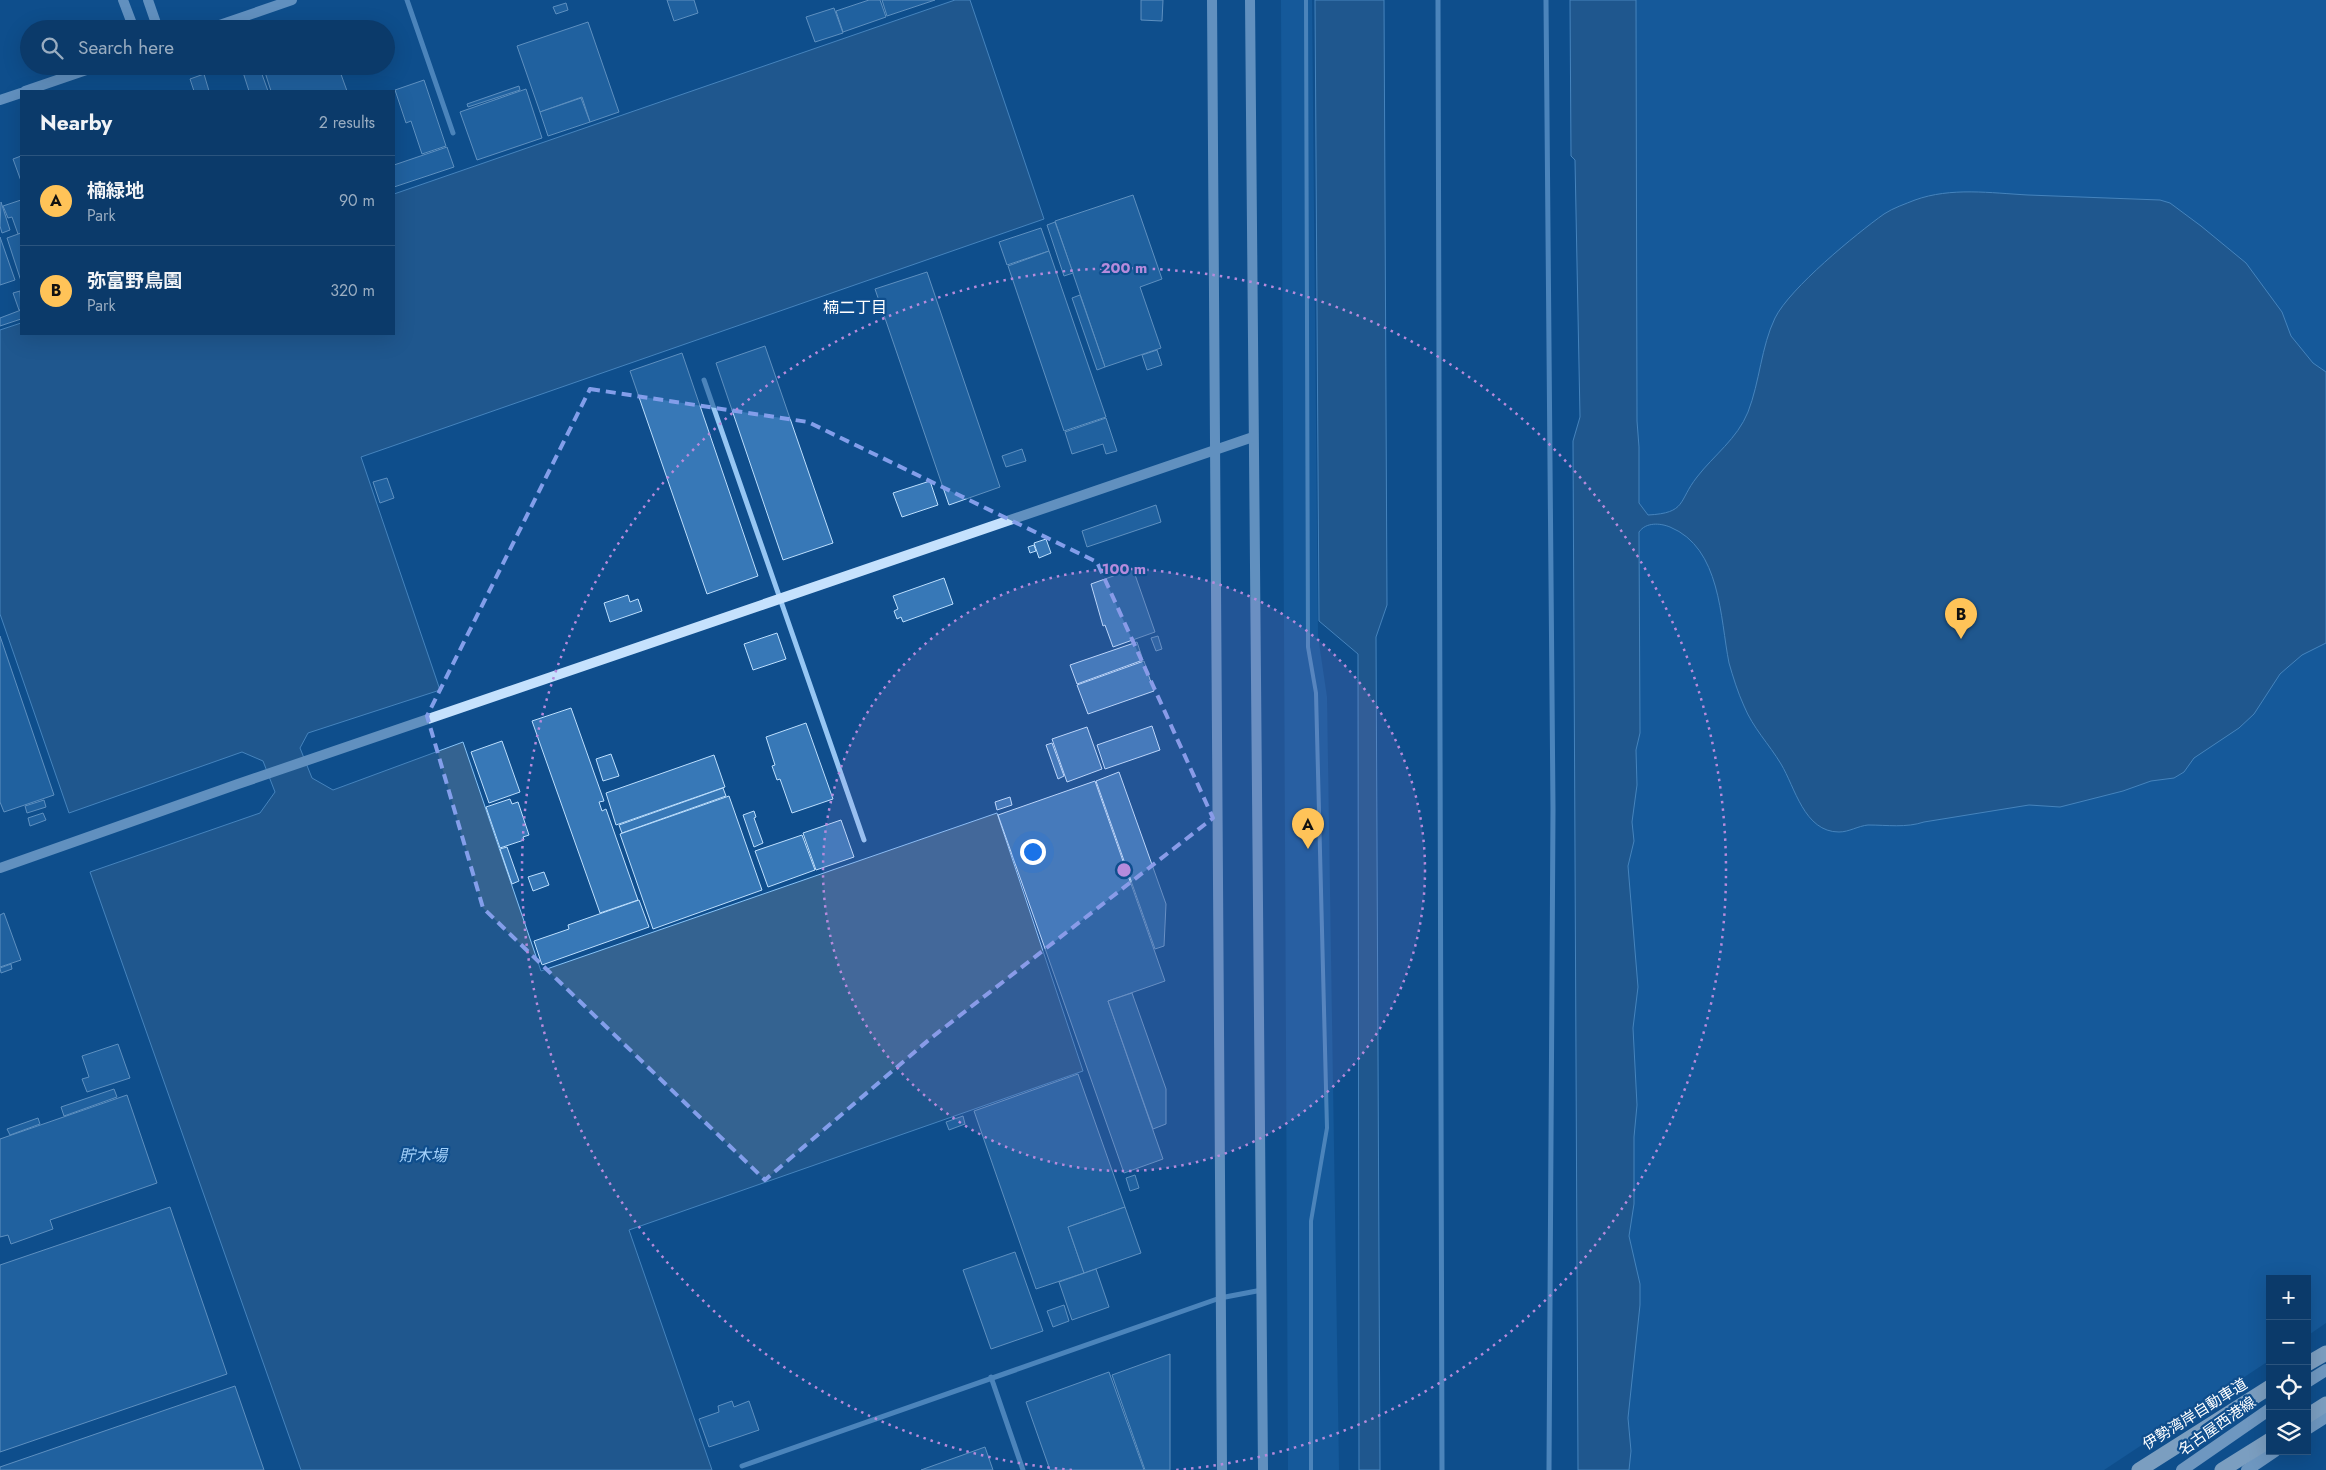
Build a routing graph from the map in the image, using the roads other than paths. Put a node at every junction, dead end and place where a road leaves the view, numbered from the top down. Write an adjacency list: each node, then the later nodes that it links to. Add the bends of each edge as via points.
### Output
1 (124, 0): 10 (street)
2 (148, 0): 11 (street)
3 (292, 0): 12 (street)
4 (407, 0): 17 (street)
5 (1212, 0): 20 (street)
6 (1250, 0): 19 (street)
7 (1306, 0): 43 (lane, via 1308,647 1316,693 1328,1128 1311,1221)
8 (1438, 0): 44 (street)
9 (1546, 0): 45 (street, via 1553,809)
10 (131, 20)
11 (155, 20)
12 (234, 20)
13 (72, 75): 14 (street)
14 (28, 90)
15 (20, 92): 16 (street)
16 (0, 100)
17 (453, 133)
18 (704, 380): 21 (street)
19 (1253, 437): 20 (street); 24 (street)
20 (1214, 450): 21 (street); 25 (street)
21 (780, 598): 22 (street); 23 (street)
22 (864, 840)
23 (0, 868)
24 (1262, 1290): 25 (street); 42 (street)
25 (1220, 1298): 29 (street); 41 (street)
26 (2326, 1352): 27 (highway)
27 (2311, 1361)
28 (2326, 1370): 30 (main road)
29 (991, 1377): 39 (street); 40 (street)
30 (2311, 1379)
31 (2266, 1390): 46 (highway, 伊勢湾岸自動車道)
32 (2326, 1404): 34 (highway)
33 (2267, 1410): 47 (main road, 名古屋西港線)
34 (2311, 1413)
35 (2326, 1417): 36 (main road)
36 (2311, 1427)
37 (2266, 1442): 48 (highway)
38 (2269, 1455): 49 (main road)
39 (742, 1466)
40 (1023, 1470)
41 (1222, 1470)
42 (1263, 1470)
43 (1311, 1470)
44 (1442, 1470)
45 (1549, 1470)
46 (2139, 1470)
47 (2182, 1470)
48 (2222, 1470)
49 (2248, 1470)

